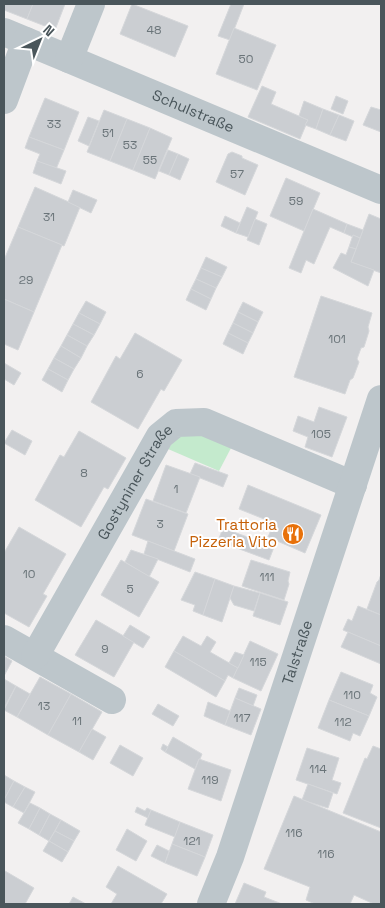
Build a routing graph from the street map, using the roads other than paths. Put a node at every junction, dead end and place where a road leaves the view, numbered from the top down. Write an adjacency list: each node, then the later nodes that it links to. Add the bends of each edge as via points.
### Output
1 (91, 4): 3 (street)
2 (15, 37): 3 (street, Schulstraße); 4 (street)
3 (69, 59): 5 (street, Schulstraße)
4 (4, 100)
5 (381, 190)
6 (381, 399): 7 (street, Talstraße)
7 (353, 485): 9 (street, Gostyniner Straße, via 204,422 176,423 160,436); 11 (street, Talstraße, via 230,857)
8 (4, 639): 9 (street)
9 (35, 656): 10 (street)
10 (112, 700)
11 (211, 904)

